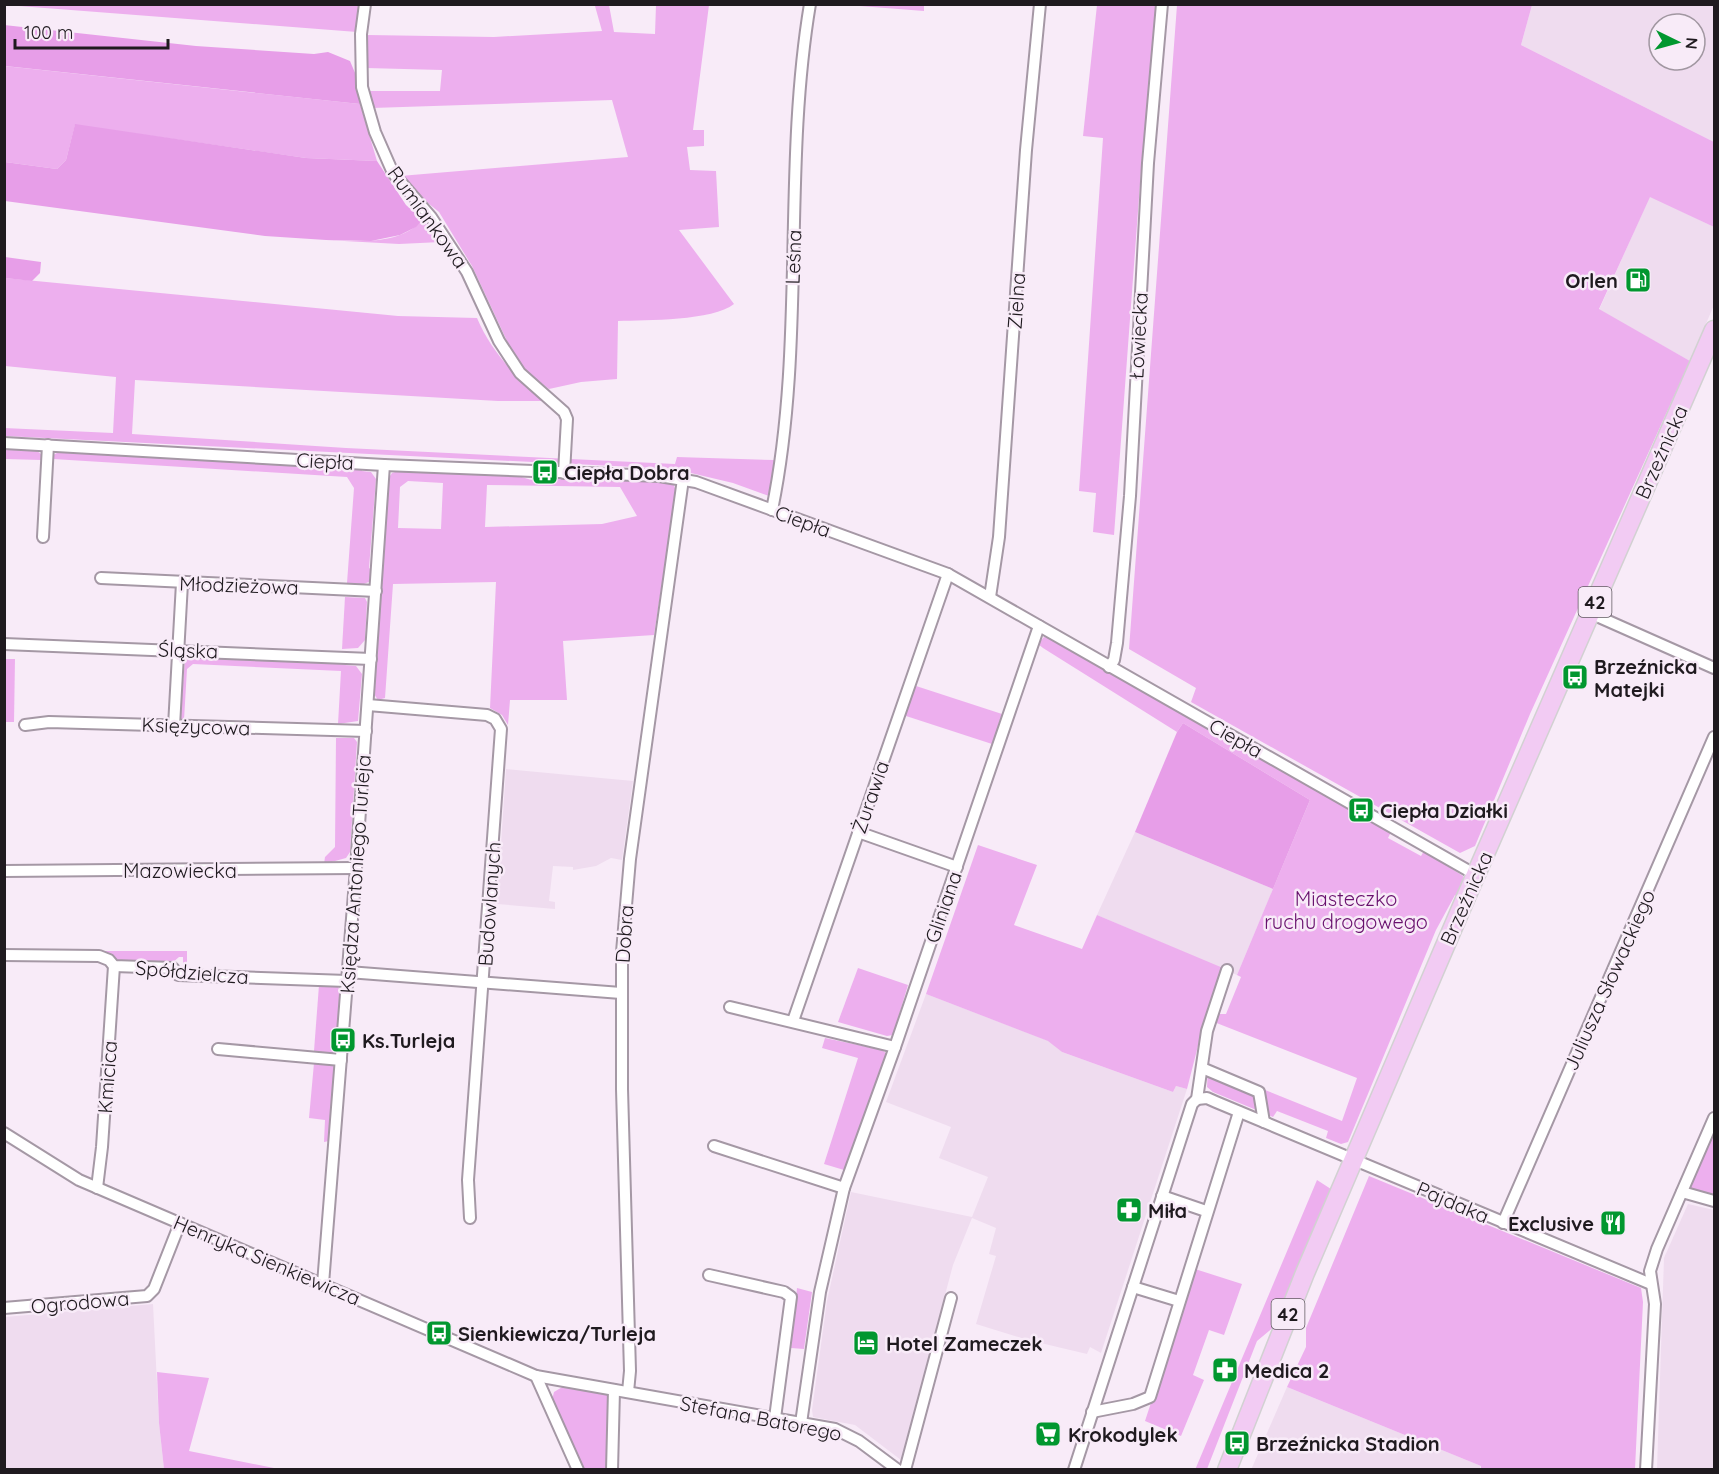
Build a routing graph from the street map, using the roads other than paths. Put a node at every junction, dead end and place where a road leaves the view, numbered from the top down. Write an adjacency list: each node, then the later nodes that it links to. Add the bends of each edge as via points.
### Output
1 (365, 4): 10 (street, Rumiankowa, via 362,87 375,132 393,173 431,217 468,272 499,341 520,373 564,412)
2 (810, 4): 12 (street, Leśna, via 798,131 788,385)
3 (1040, 4): 18 (street, Zielna, via 999,537)
4 (1162, 4): 24 (street, Łowiecka, via 1146,196 1130,496 1117,643)
5 (1714, 330): 6 (main road, Brzeźnicka / 42)
6 (1709, 359): 19 (main road, Brzeźnicka / 42)
7 (4, 443): 8 (street, Ciepła)
8 (48, 445): 9 (street, Ciepła); 13 (street)
9 (384, 465): 10 (street, Ciepła); 17 (street, Księdza Antoniego Turleja)
10 (564, 473): 11 (street, Ciepła)
11 (683, 479): 12 (street, Ciepła); 41 (street, Dobra, via 630,859)
12 (772, 510): 14 (street, Ciepła)
13 (43, 537)
14 (948, 574): 18 (street, Ciepła); 31 (street, Żurawia)
15 (101, 578): 16 (street, Młodzieżowa)
16 (182, 583): 17 (street, Młodzieżowa); 22 (street)
17 (376, 591): 23 (street, Księdza Antoniego Turleja)
18 (990, 597): 20 (street, Ciepła)
19 (1590, 614): 25 (street); 35 (main road, Brzeźnicka / 42)
20 (1039, 626): 24 (street, Ciepła); 32 (street, Gliniana)
21 (4, 644): 22 (street, Śląska)
22 (178, 650): 23 (street, Śląska); 28 (street)
23 (371, 659): 26 (street, Księdza Antoniego Turleja)
24 (1109, 667): 35 (street, Ciepła)
25 (1714, 668)
26 (368, 705): 29 (street, Księdza Antoniego Turleja); 40 (street, Budowlanych, via 487,715 501,729)
27 (25, 725): 28 (street, Księżycowa, via 49,722)
28 (174, 726): 29 (street, Księżycowa)
29 (366, 730): 33 (street, Księdza Antoniego Turleja)
30 (1714, 737): 63 (street, Juliusza Słowackiego)
31 (858, 832): 32 (street); 43 (street, Żurawia)
32 (957, 867): 44 (street, Gliniana)
33 (356, 868): 34 (street, Mazowiecka); 39 (street, Księdza Antoniego Turleja)
34 (4, 871)
35 (1476, 875): 54 (main road, Brzeźnicka / 42)
36 (4, 955): 37 (street, Spółdzielcza, via 99,956)
37 (114, 966): 39 (street, Spółdzielcza, via 173,968 178,975); 55 (street, Kmicica)
38 (1227, 970): 47 (street, via 1207,1031)
39 (348, 977): 40 (street); 46 (street, Księdza Antoniego Turleja)
40 (483, 983): 41 (street); 61 (street, Budowlanych, via 468,1180)
41 (621, 993): 73 (street, Dobra)
42 (730, 1007): 43 (street)
43 (794, 1021): 44 (street)
44 (895, 1047): 56 (street, Gliniana)
45 (218, 1049): 46 (street)
46 (341, 1060): 65 (street, Księdza Antoniego Turleja)
47 (1202, 1068): 48 (street); 51 (street, via 1259,1092)
48 (1197, 1099): 49 (street, via 1207,1098); 58 (street, via 1192,1104)
49 (1239, 1112): 51 (street); 60 (street)
50 (1714, 1118): 57 (street)
51 (1264, 1122): 54 (street)
52 (4, 1133): 55 (street, Henryka Sienkiewicza)
53 (714, 1146): 56 (street)
54 (1355, 1161): 63 (street, Pajdaka); 82 (main road, Brzeźnicka / 42, via 1305,1273)
55 (97, 1188): 62 (street, Henryka Sienkiewicza)
56 (844, 1188): 76 (street, Gliniana, via 820,1292)
57 (1682, 1192): 59 (street); 66 (street, via 1657,1249 1650,1271)
58 (1162, 1196): 60 (street); 67 (street)
59 (1714, 1201)
60 (1206, 1211): 69 (street)
61 (470, 1218)
62 (180, 1223): 65 (street, Henryka Sienkiewicza); 70 (street, Ogrodowa, via 154,1289 147,1296)
63 (1503, 1223): 66 (street, Pajdaka)
64 (709, 1275): 75 (street, via 784,1292 791,1297)
65 (323, 1284): 71 (street, Henryka Sienkiewicza)
66 (1651, 1284): 83 (street, via 1655,1304)
67 (1133, 1287): 69 (street); 74 (street)
68 (951, 1298): 80 (street)
69 (1179, 1301): 74 (street, via 1148,1400)
70 (4, 1308)
71 (536, 1376): 72 (street, Henryka Sienkiewicza); 77 (street)
72 (614, 1390): 73 (street, Stefana Batorego); 78 (street)
73 (628, 1392): 75 (street, Stefana Batorego)
74 (1092, 1412): 81 (street)
75 (775, 1418): 76 (street, Stefana Batorego)
76 (801, 1423): 79 (street, Stefana Batorego, via 850,1435)
77 (578, 1470)
78 (612, 1470)
79 (898, 1470)
80 (905, 1470)
81 (1074, 1470)
82 (1227, 1470)
83 (1647, 1470)

